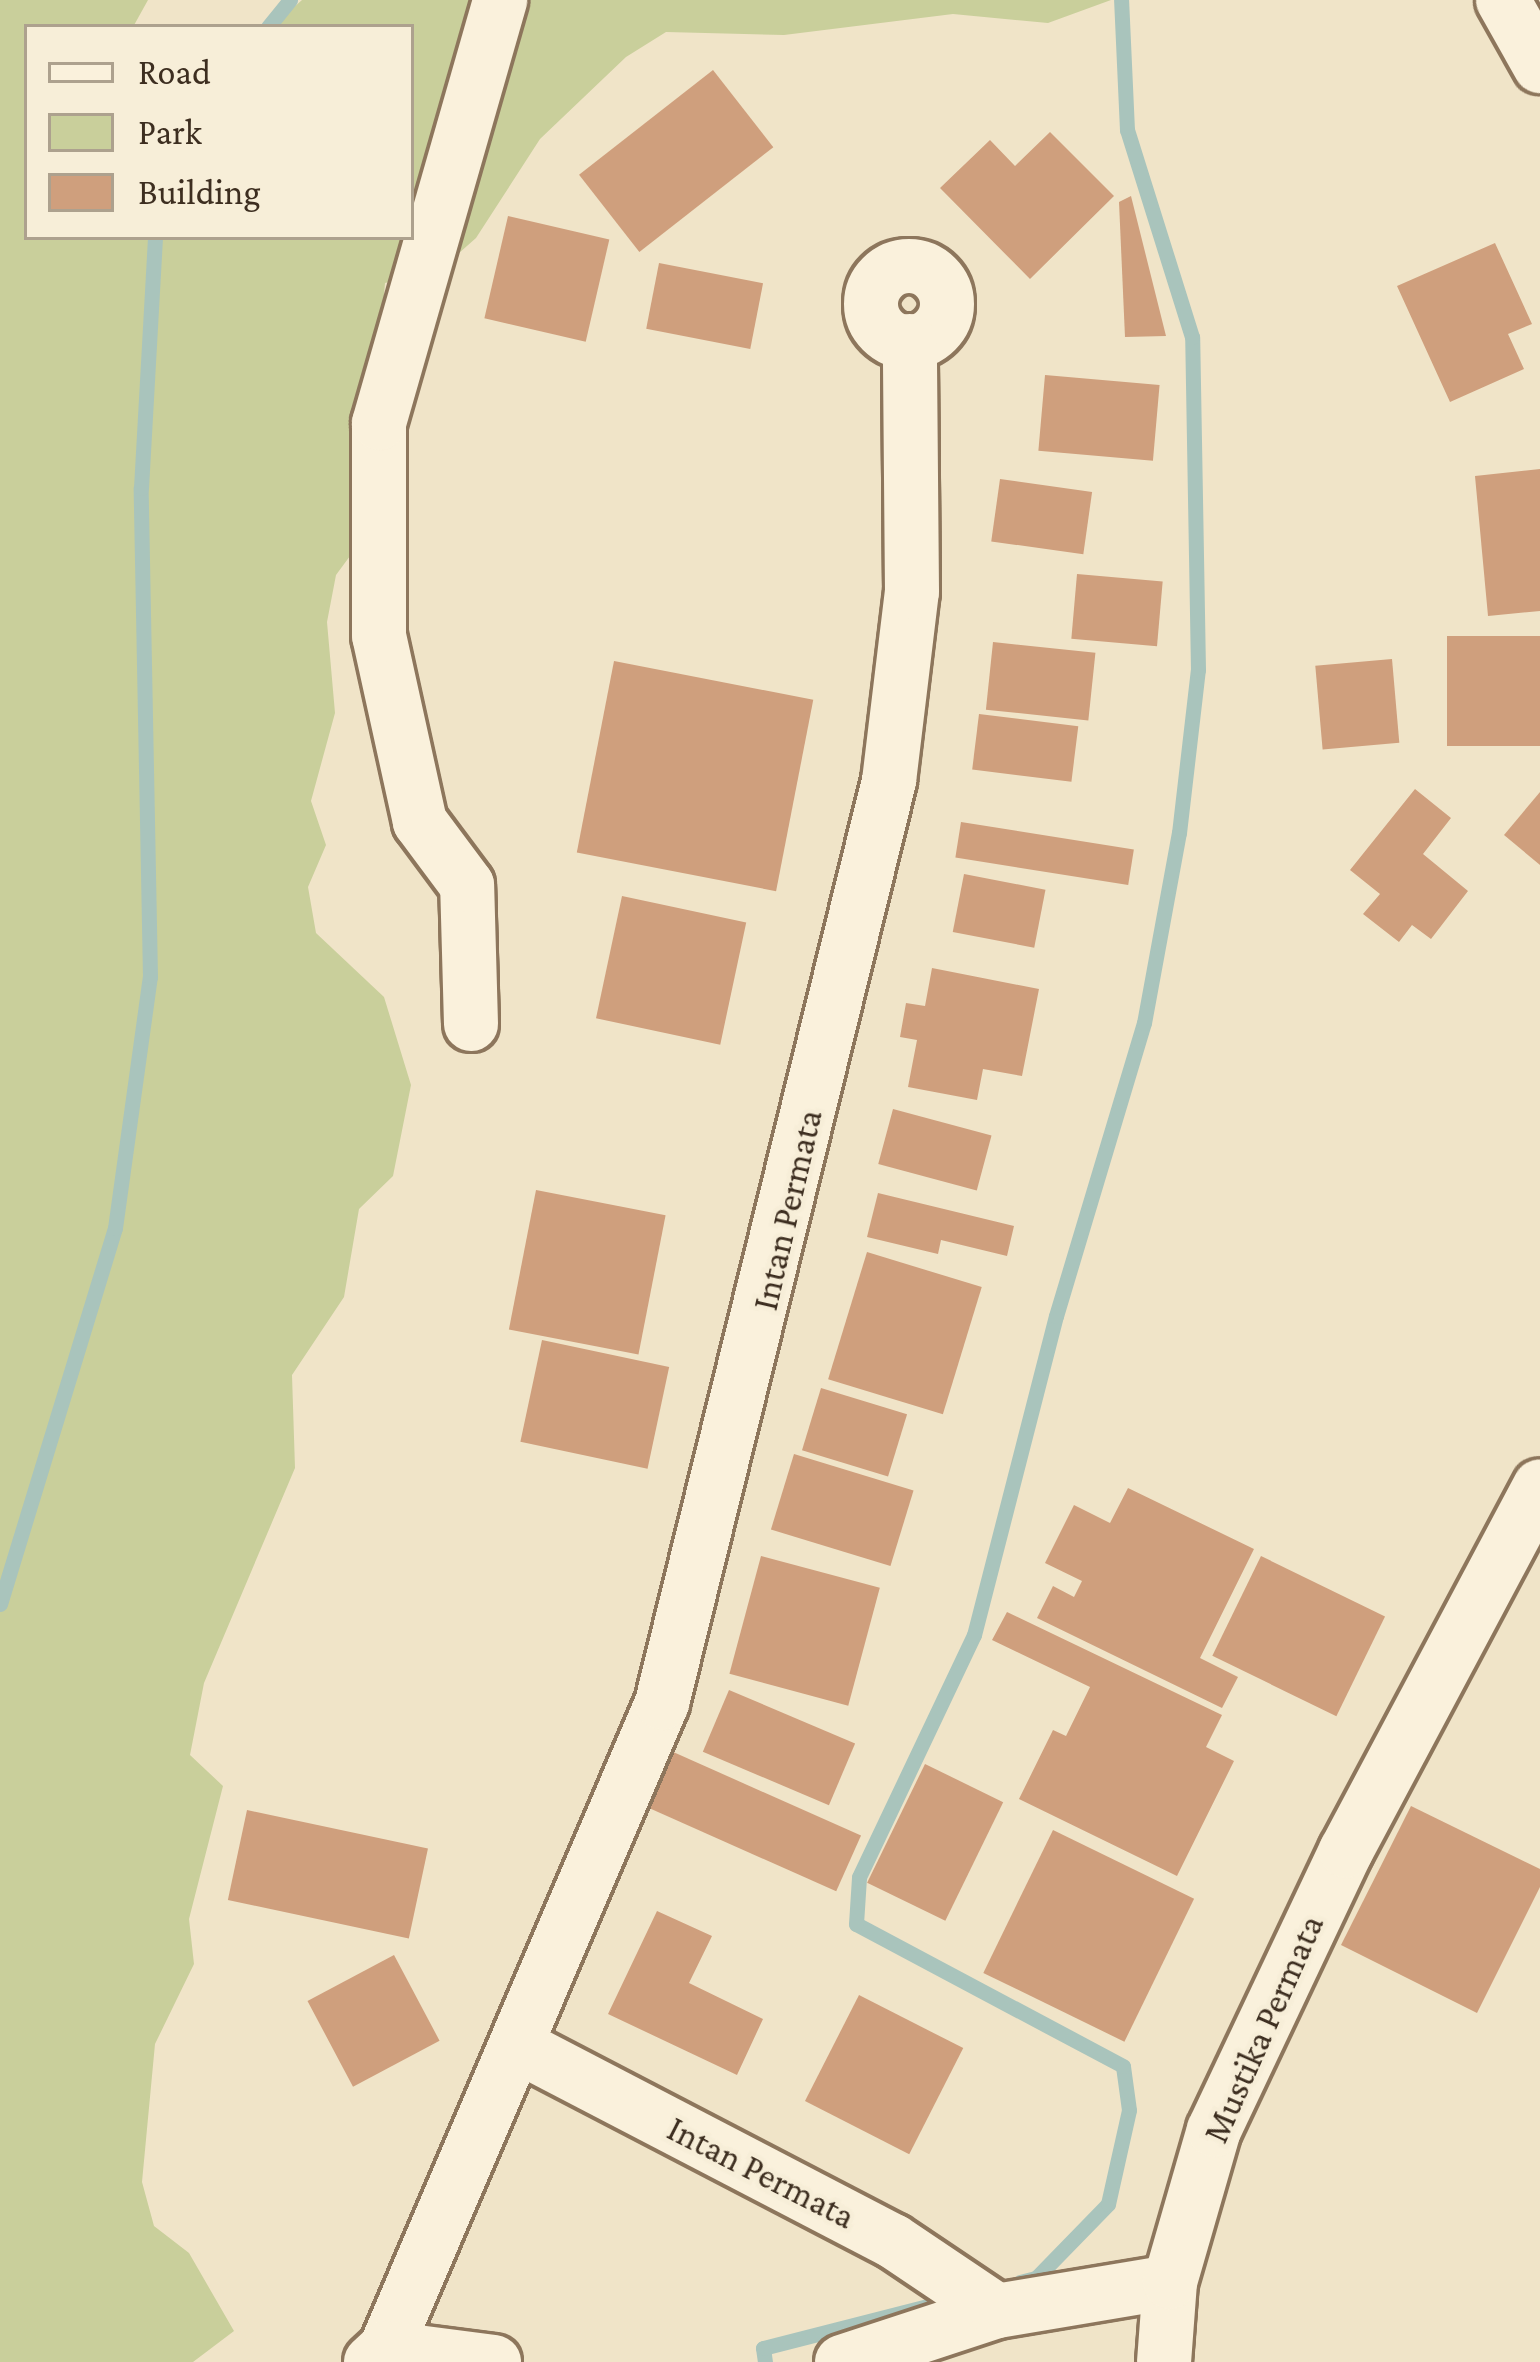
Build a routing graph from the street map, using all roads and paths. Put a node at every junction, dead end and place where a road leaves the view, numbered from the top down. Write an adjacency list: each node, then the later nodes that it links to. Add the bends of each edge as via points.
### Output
1 (500, 0): 5 (street, via 379,423 380,636 420,822 467,885)
2 (1503, 0): 3 (street)
3 (1540, 66)
4 (910, 341): 7 (street, Intan Permata, via 912,592 889,782 662,1702)
5 (471, 1024)
6 (1540, 1486): 8 (street, Mustika Permata, via 1346,1851 1214,2130)
7 (518, 2046): 9 (street, Intan Permata, via 893,2241); 10 (street, Intan Permata)
8 (1170, 2282): 9 (street); 13 (street, Mustika Permata)
9 (997, 2311): 12 (street)
10 (378, 2355): 11 (street)
11 (494, 2362)
12 (842, 2362)
13 (1164, 2362)

